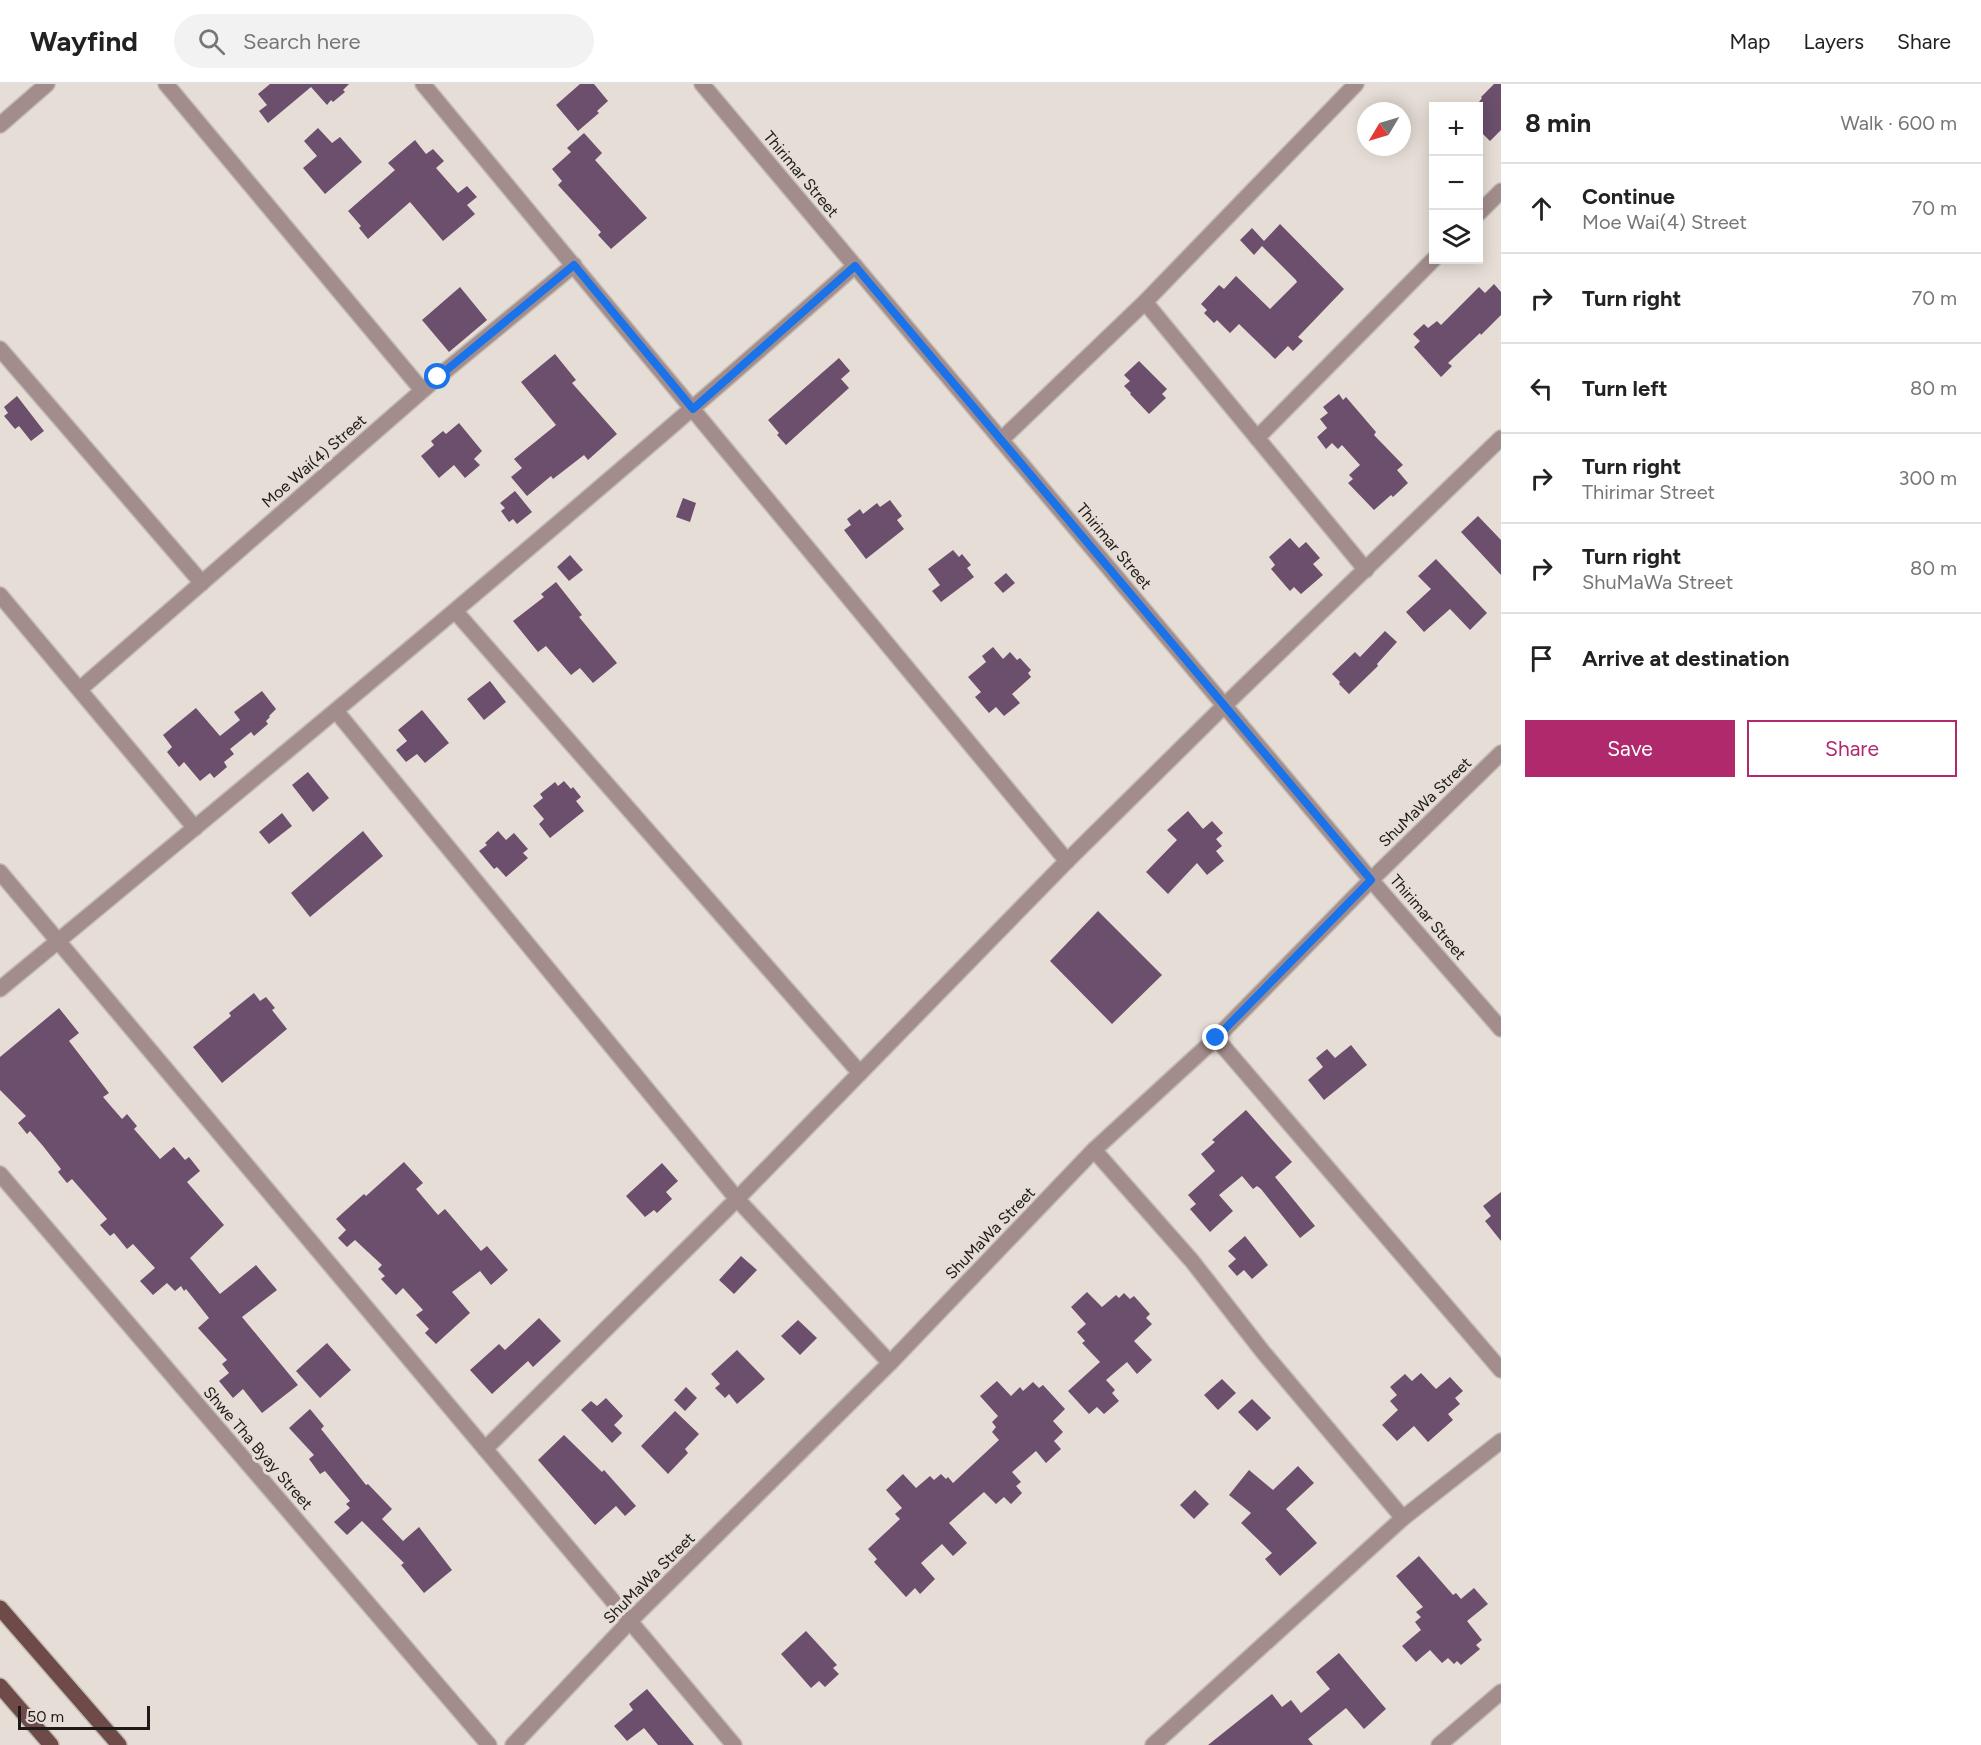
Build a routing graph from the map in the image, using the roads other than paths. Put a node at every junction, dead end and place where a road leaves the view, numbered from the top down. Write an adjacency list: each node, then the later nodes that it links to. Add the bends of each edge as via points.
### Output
1 (47, 84): 6 (street)
2 (166, 84): 14 (street)
3 (423, 84): 10 (street)
4 (702, 84): 11 (street, Thirimar Street)
5 (1356, 84): 12 (street)
6 (0, 125)
7 (1501, 191): 8 (street)
8 (1483, 210)
9 (1429, 264): 16 (street)
10 (574, 265): 14 (street, Moe Wai(4) Street); 15 (street)
11 (855, 266): 15 (street); 18 (street, Thirimar Street)
12 (1145, 302): 16 (street); 18 (street)
13 (0, 349): 20 (street)
14 (422, 390): 20 (street, Moe Wai(4) Street)
15 (693, 409): 22 (street); 28 (street)
16 (1257, 438): 19 (street)
17 (1501, 438): 19 (street)
18 (1002, 440): 24 (street, Thirimar Street)
19 (1366, 570): 24 (street)
20 (202, 583): 23 (street, Moe Wai(4) Street)
21 (0, 595): 23 (street)
22 (454, 611): 25 (street); 35 (street)
23 (80, 689): 27 (street)
24 (1225, 705): 28 (street); 30 (street, Thirimar Street)
25 (336, 711): 27 (street); 38 (street)
26 (1501, 753): 30 (street, ShuMaWa Street)
27 (195, 828): 31 (street)
28 (1067, 861): 35 (street)
29 (0, 872): 31 (street)
30 (1371, 880): 33 (street, Thirimar Street); 34 (street, ShuMaWa Street)
31 (59, 940): 32 (street); 42 (street)
32 (0, 989)
33 (1501, 1029)
34 (1216, 1038): 36 (street, ShuMaWa Street); 40 (street)
35 (860, 1074): 38 (street)
36 (1094, 1150): 39 (street, ShuMaWa Street); 43 (street, via 1192,1261)
37 (0, 1174): 50 (street, Shwe Tha Byay Street)
38 (737, 1199): 39 (street); 42 (street)
39 (890, 1363): 45 (street, ShuMaWa Street)
40 (1501, 1370)
41 (1501, 1442): 43 (street)
42 (485, 1449): 45 (street)
43 (1403, 1518): 53 (street)
44 (0, 1608): 49 (main road)
45 (630, 1621): 51 (street, ShuMaWa Street); 52 (street)
46 (0, 1686): 48 (main road)
47 (1501, 1692): 54 (street)
48 (51, 1745)
49 (119, 1745)
50 (489, 1745)
51 (513, 1745)
52 (734, 1745)
53 (1153, 1745)
54 (1439, 1745)

